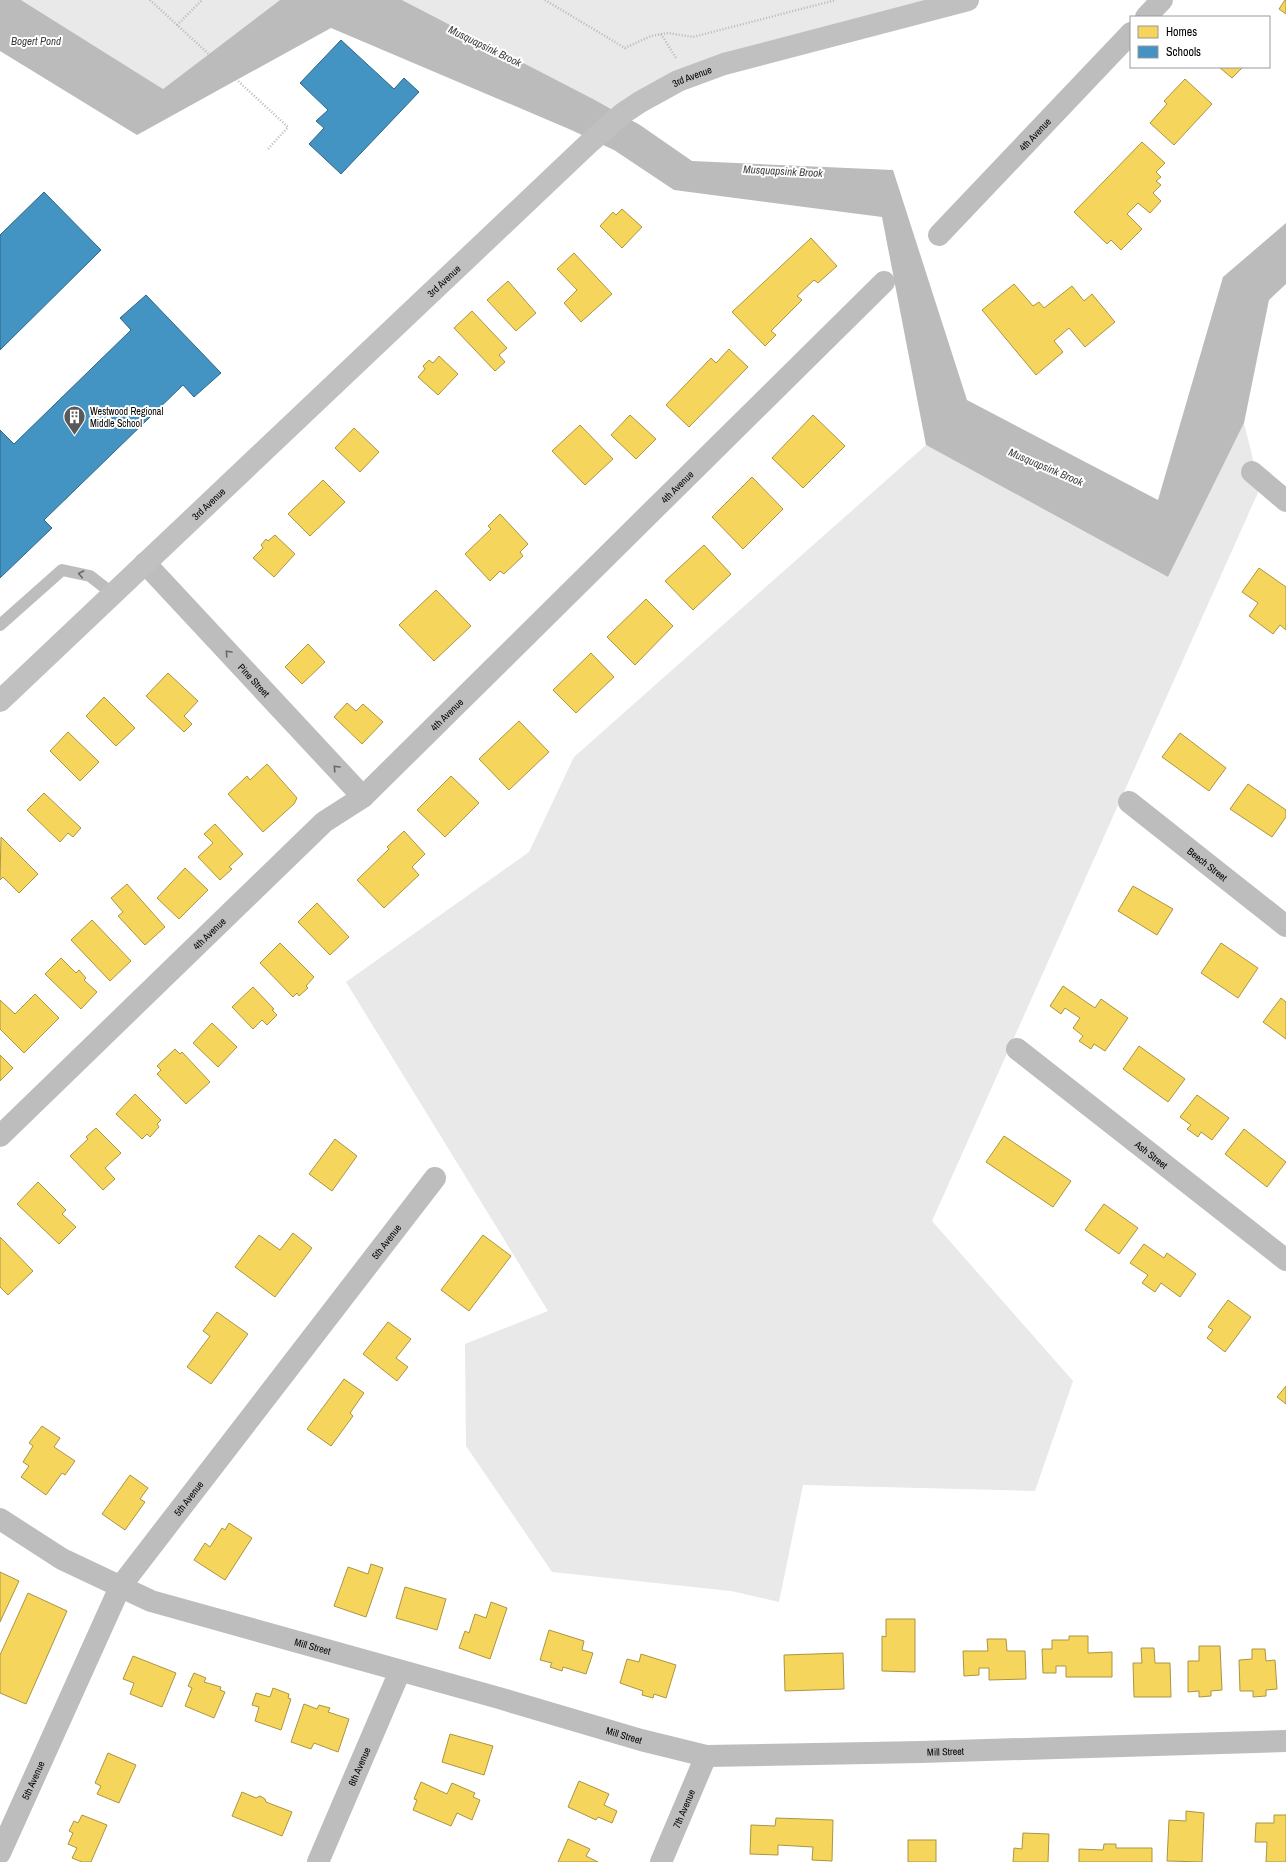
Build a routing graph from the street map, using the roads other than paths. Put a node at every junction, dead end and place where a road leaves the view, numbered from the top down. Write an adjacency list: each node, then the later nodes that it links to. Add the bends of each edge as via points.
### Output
1 (968, 0): 9 (main road, 3rd Avenue, via 724,64 678,81 622,114)
2 (1162, 0): 3 (street)
3 (1147, 16)
4 (1130, 34): 5 (street, 4th Avenue)
5 (938, 235)
6 (884, 282): 13 (street, 4th Avenue)
7 (1252, 472): 8 (street)
8 (1286, 501)
9 (145, 563): 10 (main road, 3rd Avenue); 13 (street, Pine Street, one-way to 9)
10 (113, 594): 11 (lane, one-way to 11, via 90,576 62,570); 12 (main road, 3rd Avenue)
11 (0, 625)
12 (0, 701)
13 (363, 797): 17 (street, 4th Avenue, via 324,822)
14 (1128, 802): 15 (street, Beech Street)
15 (1286, 926)
16 (1016, 1049): 19 (street, Ash Street)
17 (0, 1136)
18 (435, 1178): 21 (street, 5th Avenue)
19 (1286, 1260)
20 (0, 1519): 21 (street, Mill Street, via 62,1559)
21 (120, 1587): 22 (street, Mill Street, via 151,1601); 25 (street, 5th Avenue)
22 (400, 1671): 24 (street, Mill Street); 26 (street, 6th Avenue)
23 (1286, 1742): 24 (street, Mill Street)
24 (706, 1756): 27 (street, 7th Avenue)
25 (0, 1853)
26 (318, 1862)
27 (661, 1862)

